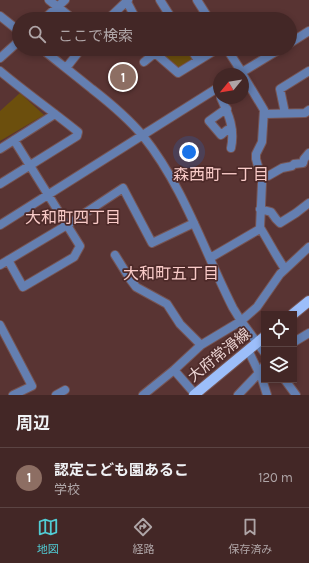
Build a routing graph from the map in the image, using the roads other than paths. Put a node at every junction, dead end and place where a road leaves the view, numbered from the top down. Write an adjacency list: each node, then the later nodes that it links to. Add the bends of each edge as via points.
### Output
1 (49, 0): 6 (street)
2 (65, 0): 6 (street)
3 (160, 0): 11 (street)
4 (197, 0): 12 (street)
5 (128, 1): 9 (street); 10 (street)
6 (58, 7): 7 (street); 8 (street)
7 (52, 12)
8 (64, 12)
9 (116, 12)
10 (133, 12)
11 (168, 12)
12 (205, 12)
13 (0, 16): 14 (street)
14 (12, 25)
15 (309, 31): 16 (street)
16 (297, 39)
17 (12, 47): 26 (street)
18 (51, 56): 29 (street)
19 (75, 56): 29 (street)
20 (149, 56): 28 (street)
21 (159, 56): 27 (street, via 178,73)
22 (195, 56): 27 (street)
23 (205, 56): 27 (street)
24 (231, 56): 30 (street)
25 (269, 56): 31 (street)
26 (0, 58)
27 (198, 60)
28 (144, 62)
29 (66, 68): 43 (street, via 114,106)
30 (238, 68)
31 (249, 69)
32 (0, 71): 40 (street)
33 (309, 71): 39 (street, via 280,89)
34 (249, 85): 41 (street)
35 (213, 93): 43 (street)
36 (224, 104): 37 (street)
37 (227, 109): 42 (street); 42 (street, via 209,121 221,134)
38 (309, 110): 39 (street)
39 (285, 113): 41 (street)
40 (55, 114): 44 (street); 49 (street, via 78,132 77,136)
41 (264, 114): 50 (street, via 262,142 256,154)
42 (232, 130): 45 (street)
43 (142, 135): 52 (street); 55 (street, via 169,174)
44 (14, 140): 46 (street); 49 (street)
45 (230, 148)
46 (0, 149)
47 (309, 153): 48 (street, via 304,159)
48 (306, 164): 50 (street, via 294,164)
49 (29, 166): 51 (street); 52 (street)
50 (261, 177): 54 (street)
51 (0, 184)
52 (48, 195): 56 (street); 57 (street)
53 (309, 203): 54 (street, via 280,222 271,212)
54 (260, 209): 58 (street)
55 (194, 223): 56 (street, via 152,243 123,188); 61 (street)
56 (67, 224): 62 (street); 62 (street, via 80,246 74,257 23,287)
57 (0, 225)
58 (260, 228): 61 (street); 64 (street)
59 (309, 247): 64 (street)
60 (115, 255): 72 (street, via 136,286 167,304 180,324)
61 (210, 258): 67 (street)
62 (8, 260): 63 (street)
63 (0, 265)
64 (285, 269): 67 (street, via 257,307)
65 (309, 301): 66 (main road)
66 (297, 311)
67 (241, 321): 70 (street); 72 (street)
68 (0, 325): 80 (street, via 32,386)
69 (309, 333): 71 (street)
70 (260, 340): 73 (main road, 大府常滑線)
71 (297, 340)
72 (201, 345): 75 (street)
73 (248, 350): 74 (street); 83 (main road, 大府常滑線)
74 (261, 369)
75 (174, 370): 82 (street); 83 (street)
76 (261, 371): 84 (street)
77 (265, 383): 85 (street)
78 (287, 383): 86 (street)
79 (65, 390): 81 (street)
80 (13, 395)
81 (56, 395)
82 (143, 395)
83 (194, 395)
84 (238, 395)
85 (267, 395)
86 (296, 395)

